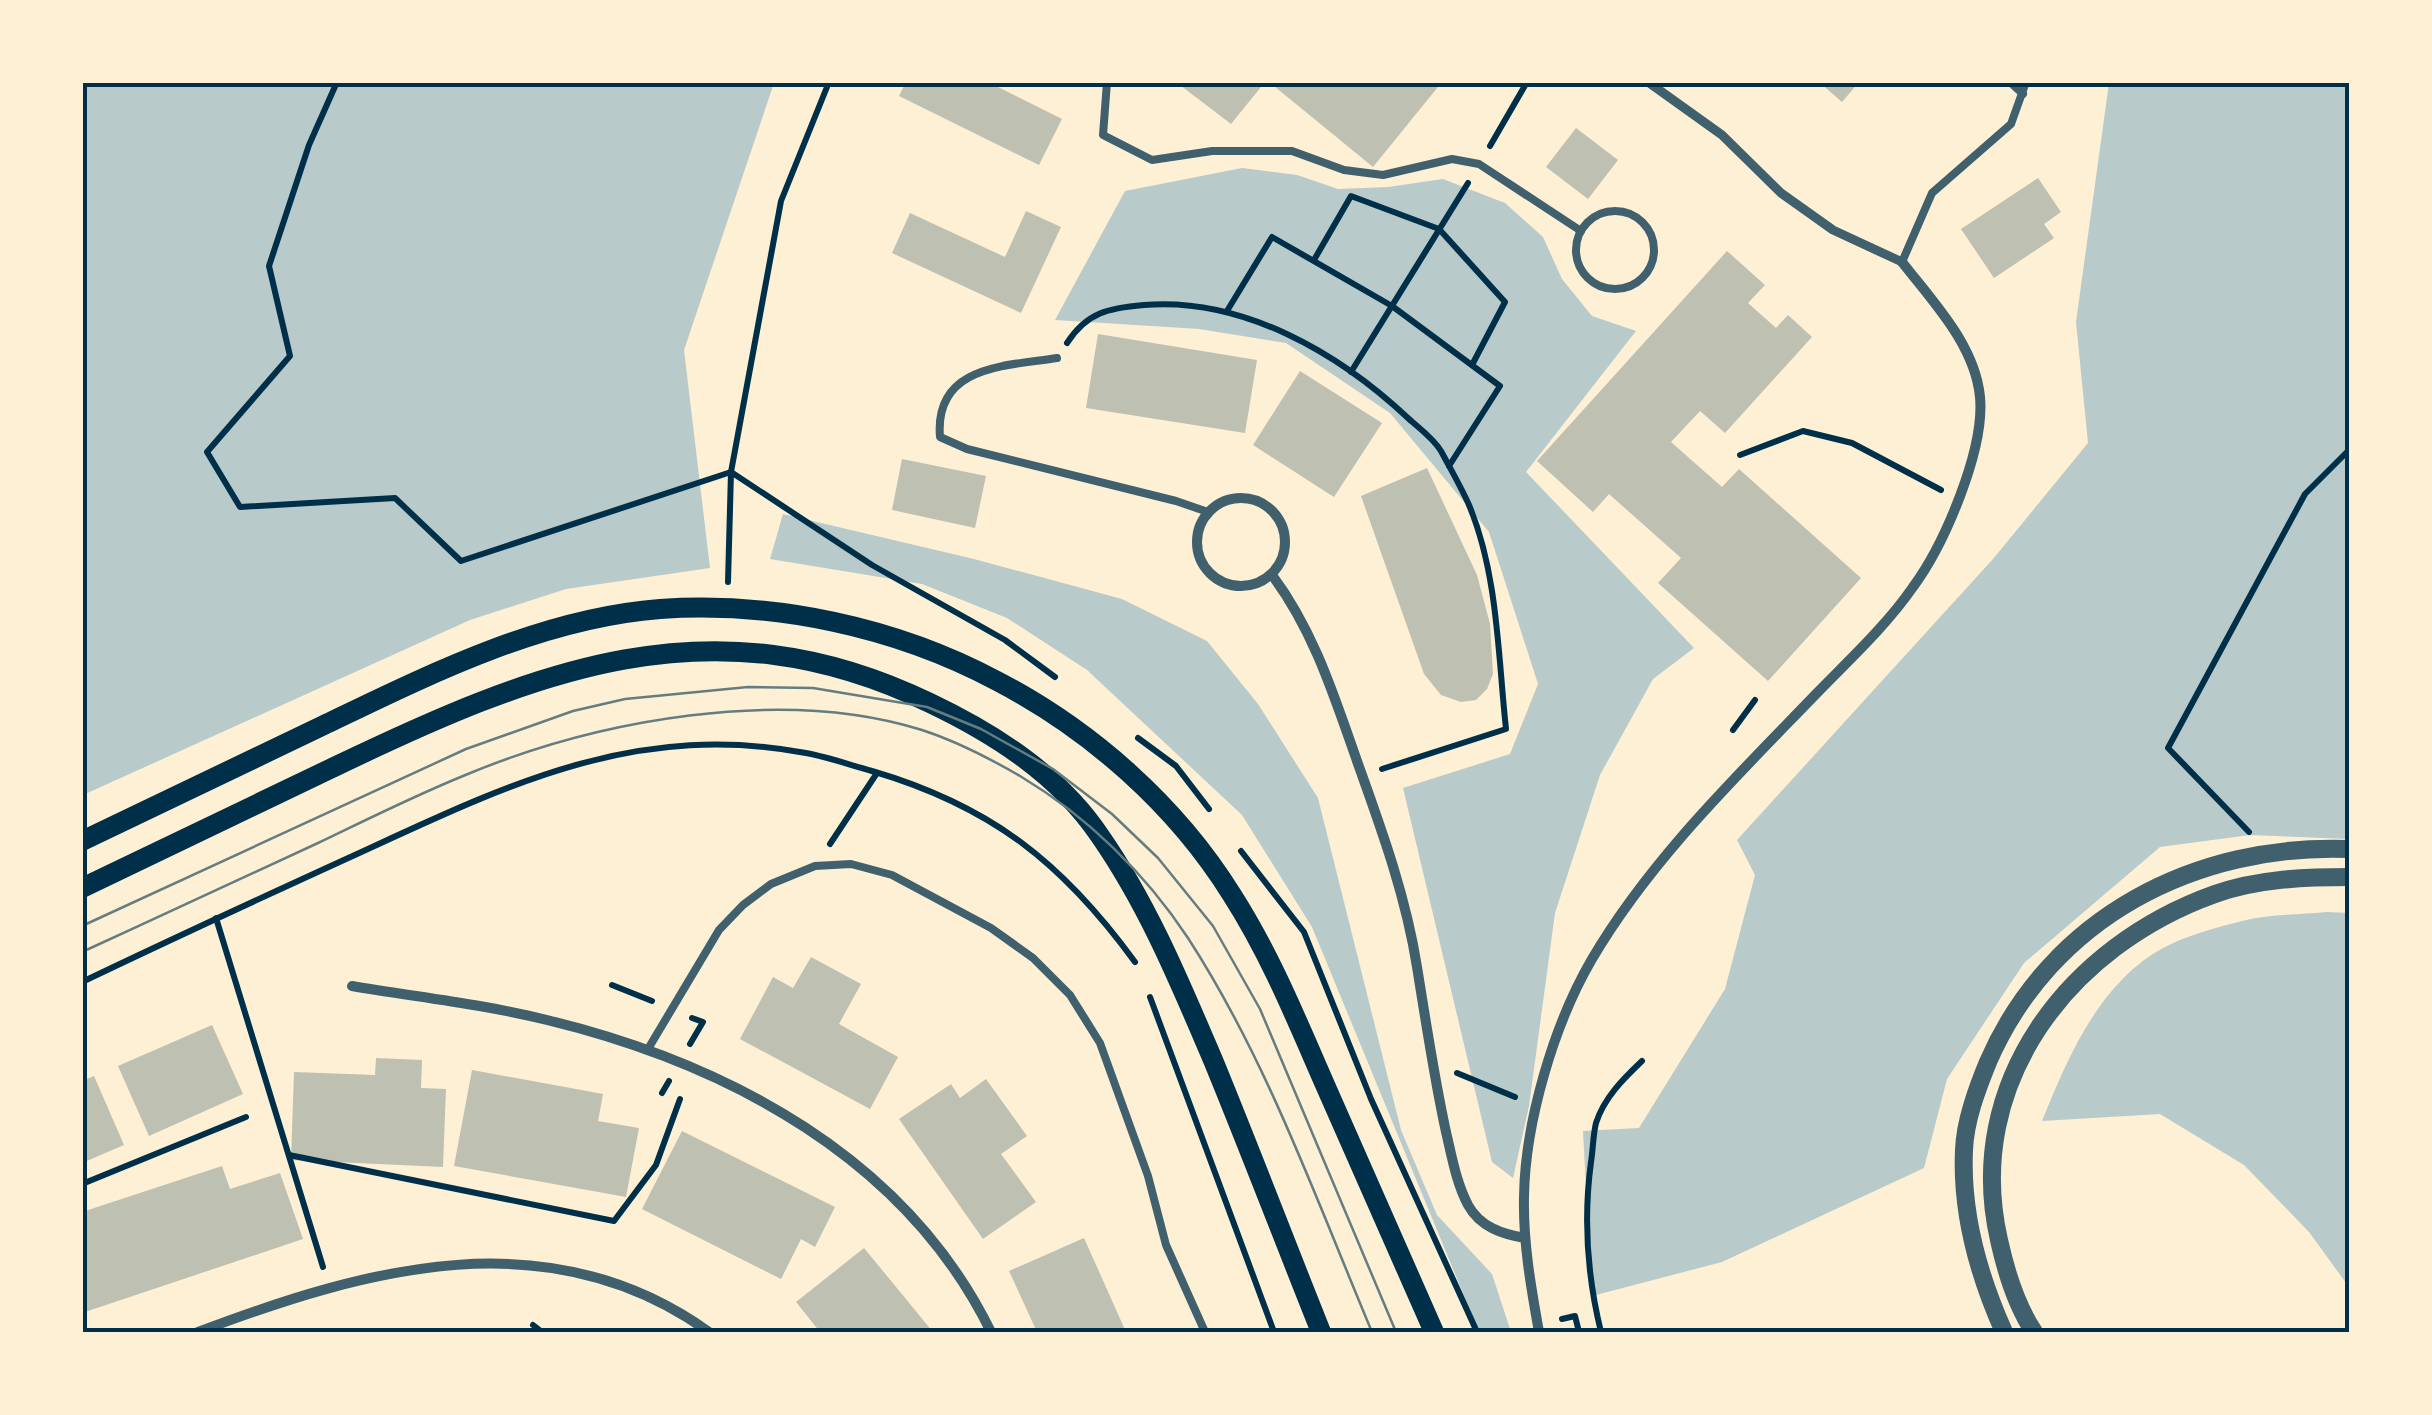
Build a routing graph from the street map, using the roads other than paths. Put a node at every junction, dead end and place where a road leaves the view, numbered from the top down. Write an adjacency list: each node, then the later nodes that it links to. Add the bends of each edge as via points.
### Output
1 (1106, 82): 6 (lane, via 1103,135 1152,160 1212,151 1292,151 1344,170 1383,175 1452,159 1479,164)
2 (1648, 82): 7 (street, via 1722,135 1780,193 1834,230)
3 (2010, 82): 5 (lane)
4 (2026, 82): 5 (lane)
5 (2022, 94): 7 (lane, via 2011,124 1932,193)
6 (1582, 230): 6 (lane, via 1580,268 1598,286 1623,289 1652,265 1653,239 1638,218 1601,214)
7 (1902, 262): 17 (street, via 1972,361 1980,398 1978,442 1958,498 1914,587 1682,838 1592,959 1565,1012 1533,1121)
8 (1058, 358): 9 (lane, via 968,377 942,406 940,436 967,449)
9 (1208, 512): 10 (street, via 1196,541 1206,570 1243,586); 10 (street, via 1238,497 1267,506 1285,532 1286,548)
10 (1272, 575): 17 (street, via 1297,608 1322,662 1401,895 1458,1183 1482,1222)
11 (82, 841): 23 (main road, via 408,684 572,625 657,610 727,608 802,616 966,664 1092,741 1184,829 1232,894 1270,960)
12 (2350, 849): 25 (street, via 2268,851 2180,876 2101,921 2028,992 1978,1087 1964,1145 1964,1201 1976,1258)
13 (2350, 877): 26 (street, via 2264,882 2173,912 2110,949 2052,1008 2007,1090 1990,1167 2002,1253)
14 (82, 888): 22 (main road, via 428,722 559,672 645,654 722,649 864,675 982,729 1031,763 1098,832 1187,998)
15 (352, 986): 16 (street, via 542,1018)
16 (648, 1049): 20 (street, via 714,1076 834,1145 887,1190 930,1240); 21 (lane, via 743,904 815,866 851,864 892,876 991,928 1070,996 1100,1044 1166,1245)
17 (1525, 1238): 24 (street)
18 (198, 1332): 19 (street, via 385,1272 490,1262 598,1277 645,1293)
19 (709, 1332)
20 (991, 1332)
21 (1205, 1332)
22 (1321, 1332)
23 (1434, 1332)
24 (1538, 1332)
25 (2004, 1332)
26 (2034, 1332)

